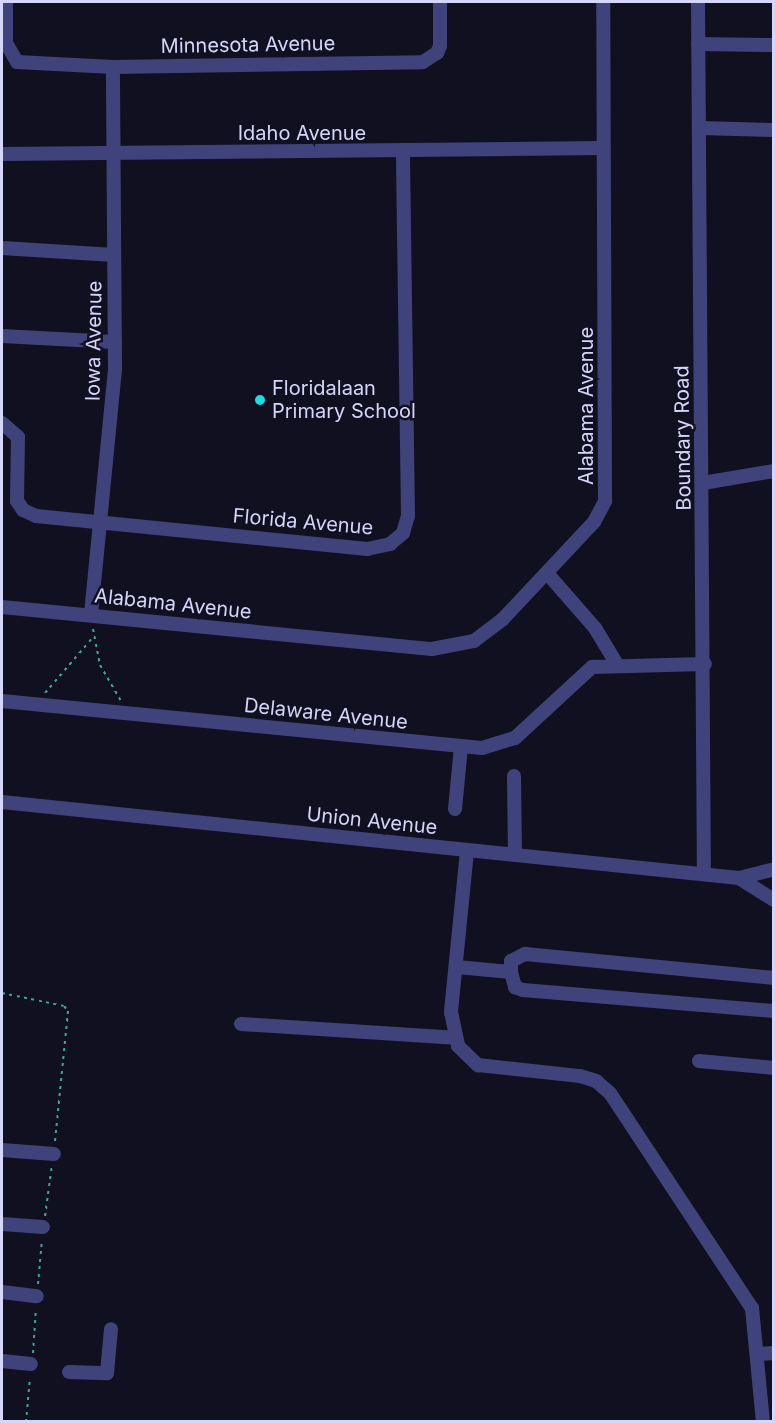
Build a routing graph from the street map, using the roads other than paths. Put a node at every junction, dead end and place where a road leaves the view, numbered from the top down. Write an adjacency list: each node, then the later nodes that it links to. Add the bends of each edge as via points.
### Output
1 (6, 2): 7 (street, Minnesota Avenue, via 9,53 23,65)
2 (440, 2): 7 (street, Minnesota Avenue, via 440,46 437,53 423,62)
3 (603, 2): 10 (street, Alabama Avenue)
4 (698, 2): 5 (street, Boundary Road)
5 (698, 44): 6 (street); 8 (street, Boundary Road)
6 (774, 45)
7 (113, 66): 13 (street, Iowa Avenue)
8 (699, 128): 9 (street); 20 (street, Boundary Road)
9 (774, 130)
10 (603, 148): 11 (street, Idaho Avenue); 22 (street, Alabama Avenue, via 606,493 600,516)
11 (403, 152): 13 (street, Idaho Avenue); 21 (street, Florida Avenue, via 408,516 402,533 390,544 367,549)
12 (2, 154): 13 (street, Idaho Avenue)
13 (114, 154): 15 (street, Iowa Avenue)
14 (2, 248): 15 (street)
15 (114, 255): 17 (street, Iowa Avenue)
16 (2, 336): 17 (street)
17 (115, 342): 21 (street, Iowa Avenue, via 114,397)
18 (2, 423): 21 (street, Florida Avenue, via 18,438 16,496 23,510 36,516)
19 (774, 471): 20 (street)
20 (703, 483): 25 (street, Boundary Road)
21 (100, 524): 24 (street, Iowa Avenue)
22 (547, 573): 24 (street, Alabama Avenue, via 487,634 442,649); 26 (street, via 595,628)
23 (2, 607): 24 (street, Alabama Avenue)
24 (91, 614)
25 (705, 664): 26 (street, Delaware Avenue); 35 (street, Boundary Road)
26 (618, 666): 28 (street, Delaware Avenue, via 599,666 587,671 506,743)
27 (2, 701): 28 (street, Delaware Avenue)
28 (461, 747): 31 (street)
29 (514, 776): 33 (street)
30 (2, 802): 32 (street, Union Avenue)
31 (455, 809)
32 (467, 851): 33 (street, Union Avenue); 38 (street)
33 (515, 855): 35 (street, Union Avenue)
34 (774, 869): 36 (street, Union Avenue)
35 (704, 874): 36 (street, Union Avenue)
36 (739, 878): 37 (street, Union Avenue)
37 (774, 900)
38 (457, 967): 39 (street); 43 (street, via 451,1012)
39 (511, 972): 40 (street, via 512,961 525,954); 41 (street, via 515,987 523,990)
40 (774, 978)
41 (774, 1011)
42 (242, 1024): 43 (street)
43 (455, 1038): 54 (street, via 463,1053 478,1065 580,1076 596,1081 610,1093 744,1294 754,1315)
44 (699, 1061): 45 (street)
45 (774, 1068)
46 (2, 1150): 47 (street)
47 (54, 1154)
48 (2, 1224): 49 (street)
49 (44, 1227)
50 (2, 1292): 51 (street)
51 (36, 1296)
52 (111, 1329): 57 (street, via 106,1373)
53 (774, 1353): 54 (street)
54 (757, 1354): 58 (street)
55 (2, 1361): 56 (street)
56 (31, 1364)
57 (69, 1372)
58 (767, 1379): 59 (street)
59 (763, 1422)

